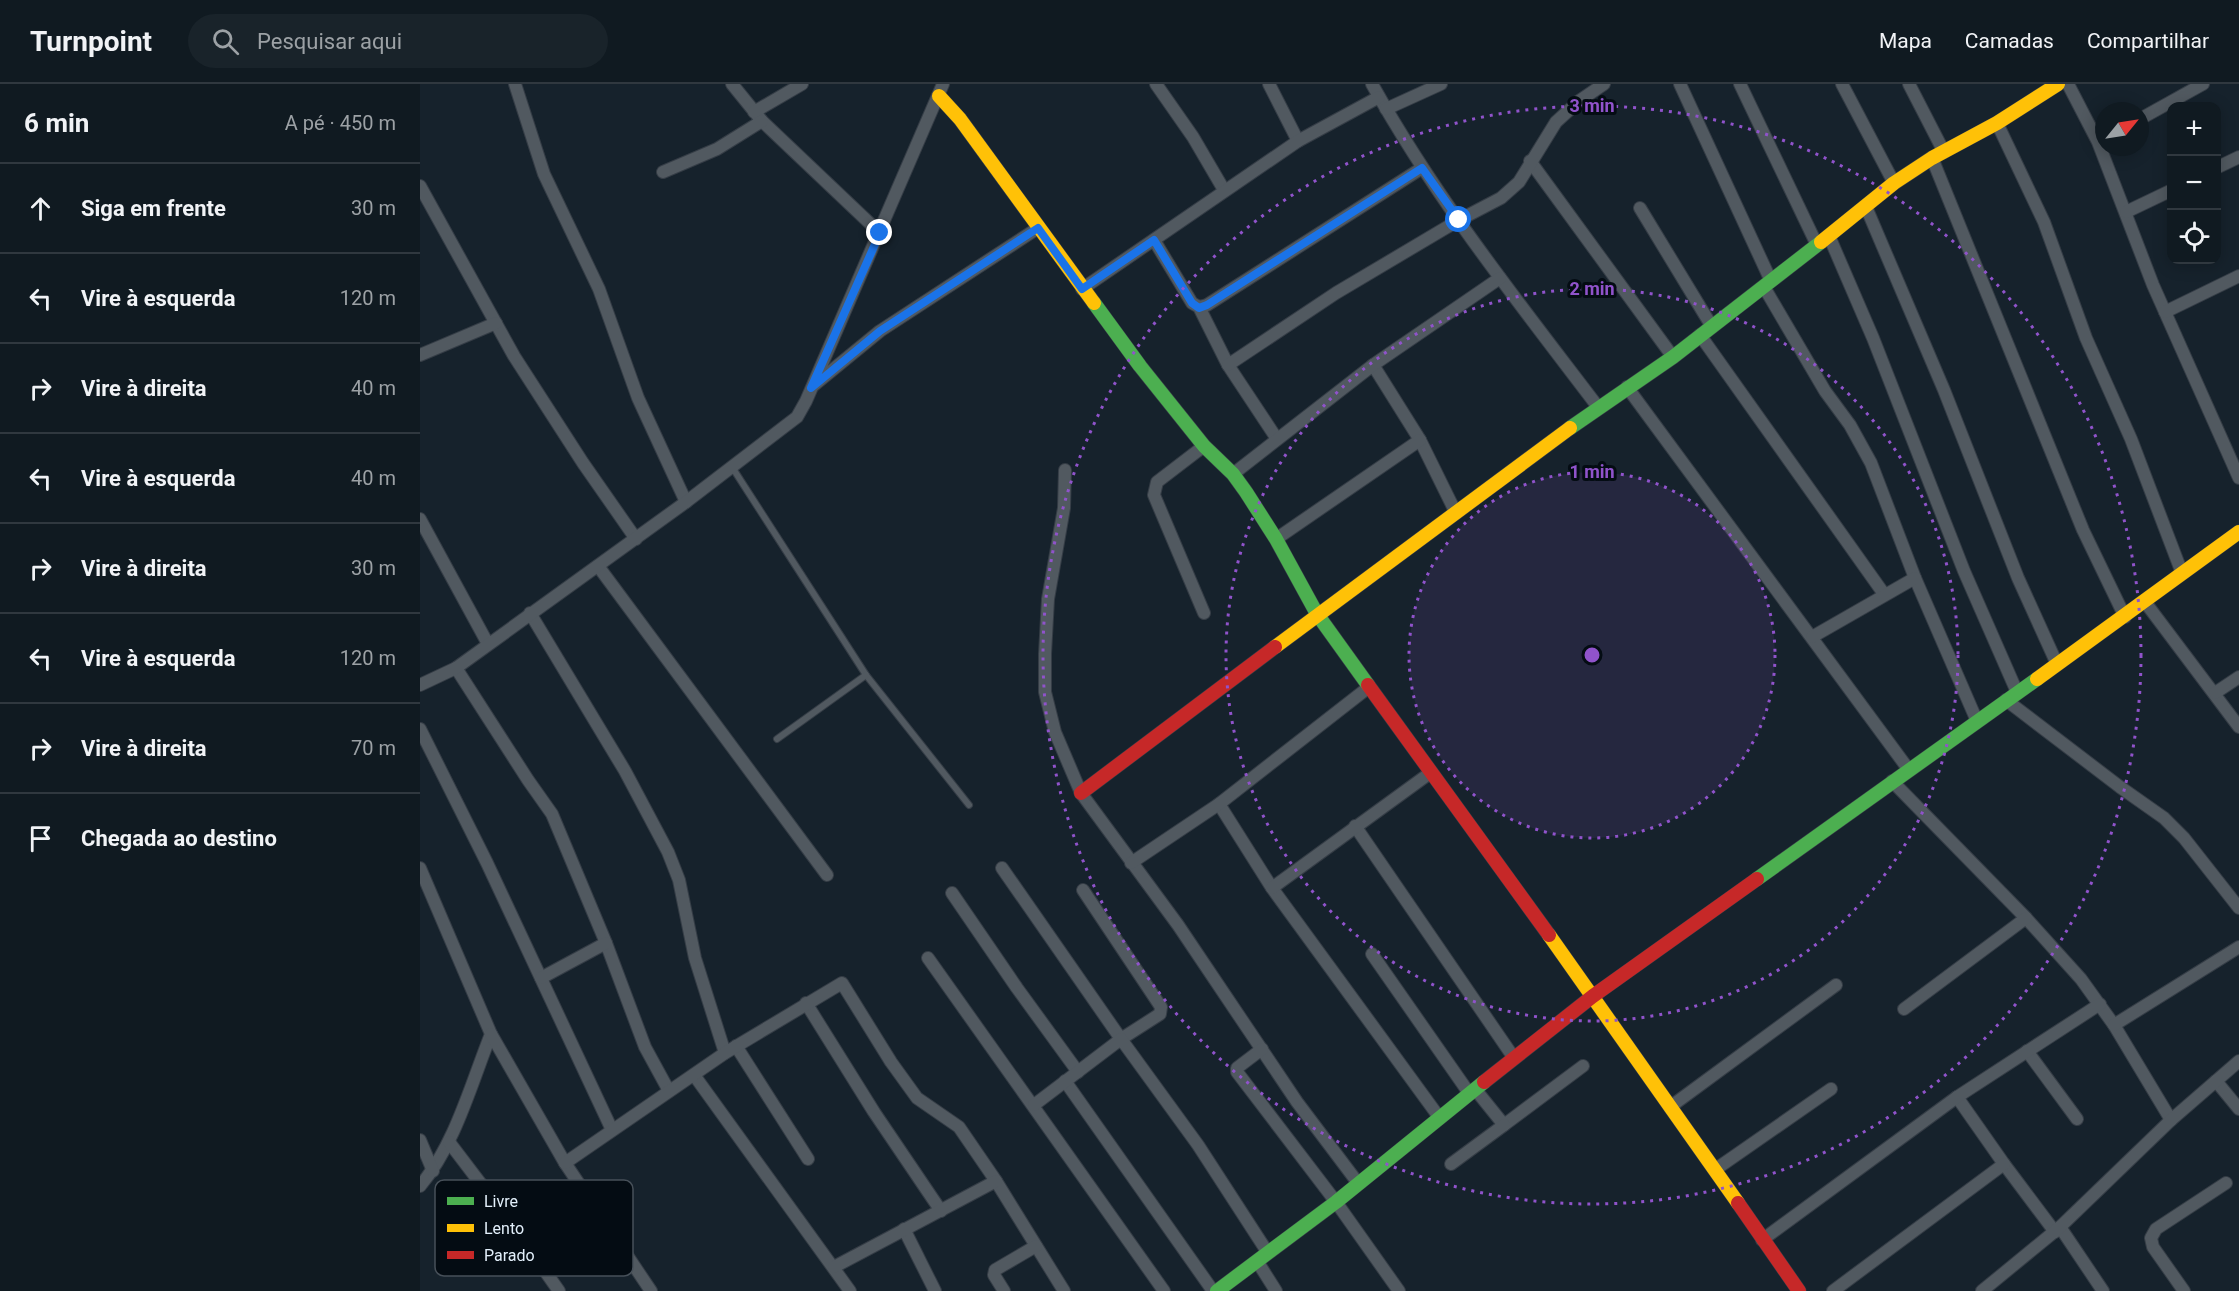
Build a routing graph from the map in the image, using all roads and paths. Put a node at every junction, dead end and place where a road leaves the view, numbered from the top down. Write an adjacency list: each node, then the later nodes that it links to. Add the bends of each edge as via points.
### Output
1 (515, 84): 66 (street, via 544,174 599,289 638,398)
2 (732, 84): 19 (street)
3 (802, 84): 19 (street)
4 (1156, 84): 32 (street)
5 (1269, 84): 22 (street)
6 (1372, 84): 17 (street)
7 (1441, 84): 17 (street)
8 (1604, 84): 26 (street, via 1556,122)
9 (1680, 84): 45 (street)
10 (1740, 84): 42 (street)
11 (1842, 84): 30 (street)
12 (1910, 84): 23 (street)
13 (2058, 84): 20 (street)
14 (2068, 84): 21 (street)
15 (2203, 84): 18 (street)
16 (941, 90): 38 (street); 39 (street)
17 (1382, 103): 22 (street); 28 (street)
18 (2149, 114)
19 (758, 117): 29 (street, via 717,149); 39 (street)
20 (1997, 123): 23 (street); 73 (street, via 2044,222 2086,338 2131,439)
21 (2095, 130)
22 (1298, 141): 32 (street)
23 (1938, 155): 30 (street); 80 (street, via 2078,520)
24 (2107, 156): 36 (street)
25 (2239, 157): 27 (street)
26 (1530, 161): 37 (street, via 1519,182 1501,198); 53 (street)
27 (2221, 166)
28 (1422, 168): 37 (street); 47 (street)
29 (663, 172)
30 (1894, 183): 34 (street)
31 (420, 186): 49 (street)
32 (1224, 190): 41 (street)
33 (2167, 192): 36 (street)
34 (1866, 207): 40 (street); 83 (street)
35 (1640, 208): 50 (street)
36 (2126, 212): 48 (street)
37 (1459, 220): 44 (street); 54 (street, via 1336,293)
38 (1038, 228): 46 (street); 57 (street, via 880,331)
39 (880, 233): 57 (street)
40 (1829, 236): 42 (street); 90 (street, via 1873,338)
41 (1154, 240): 46 (street); 47 (street, via 1192,303)
42 (1817, 245): 45 (street)
43 (2239, 276): 48 (street)
44 (1500, 279): 55 (street); 58 (street)
45 (1767, 284): 50 (street); 74 (street, via 1825,392 1871,463)
46 (1082, 289): 61 (street)
47 (1199, 308): 54 (street)
48 (2165, 312): 65 (street)
49 (495, 323): 52 (street); 70 (street)
50 (1711, 325): 51 (street)
51 (1700, 335): 53 (street); 75 (street)
52 (420, 355)
53 (1672, 357): 56 (street)
54 (1228, 365): 59 (street)
55 (1373, 365): 59 (street); 60 (street)
56 (1627, 387): 58 (street); 81 (street)
57 (811, 388): 62 (street, via 797,417)
58 (1598, 407): 67 (street)
59 (1277, 439): 64 (street)
60 (1420, 440): 67 (street); 71 (street)
61 (1204, 446): 64 (street); 78 (street, via 1157,482 1154,495)
62 (732, 467): 66 (street); 85 (lane)
63 (1065, 470): 98 (street, via 1065,508 1048,599 1045,692 1055,732)
64 (1233, 474): 71 (street)
65 (2239, 478)
66 (686, 502): 70 (street)
67 (1456, 513): 79 (street)
68 (420, 519): 82 (street)
69 (2239, 532): 73 (street)
70 (636, 539): 72 (street)
71 (1276, 539): 79 (street)
72 (598, 566): 77 (street); 105 (street)
73 (2182, 573): 76 (street)
74 (1915, 578): 75 (street); 91 (street)
75 (1884, 594): 81 (street)
76 (2145, 602): 80 (street); 89 (street)
77 (530, 613): 82 (street); 124 (street, via 598,724 668,852 679,880 695,958)
78 (1204, 613)
79 (1317, 614): 88 (street); 98 (street)
80 (2125, 617): 83 (street)
81 (1812, 637): 95 (street)
82 (488, 644): 84 (street)
83 (2057, 664): 90 (street)
84 (456, 668): 87 (street); 111 (street, via 552,814)
85 (866, 675): 94 (lane); 100 (lane)
86 (2239, 677): 89 (street)
87 (420, 685)
88 (1369, 687): 96 (street); 99 (street)
89 (2215, 693): 92 (street)
90 (2012, 696): 91 (street); 109 (street, via 2120,787 2164,818)
91 (1977, 721): 95 (street)
92 (2239, 727)
93 (420, 729): 115 (street)
94 (777, 739)
95 (1909, 770): 97 (street)
96 (1430, 773): 101 (street); 117 (street)
97 (1892, 781): 110 (street); 117 (street)
98 (1081, 793): 102 (street)
99 (1219, 804): 102 (street); 106 (street)
100 (969, 805)
101 (1355, 826): 106 (street); 127 (street)
102 (1131, 863): 125 (street)
103 (420, 868): 122 (street)
104 (1002, 868): 123 (street)
105 (827, 876)
106 (1272, 888): 141 (street)
107 (1083, 890): 123 (street, via 1161,1007 1160,1014)
108 (952, 893): 130 (street)
109 (2239, 908)
110 (2026, 918): 119 (street); 120 (street)
111 (606, 942): 115 (street); 135 (street, via 645,1047)
112 (2239, 947): 121 (street)
113 (1372, 954): 136 (street)
114 (928, 958): 138 (street)
115 (541, 978): 145 (street)
116 (1836, 985): 139 (street)
117 (1593, 996): 127 (street); 139 (street)
118 (806, 1003): 124 (street); 156 (street, via 842,983 917,1098 959,1127); 161 (street)
119 (2100, 1004): 121 (street); 126 (street)
120 (1904, 1009)
121 (2114, 1024): 143 (street)
122 (491, 1034): 147 (street); 149 (street)
123 (1121, 1039): 130 (street); 166 (street, via 1198,1145)
124 (731, 1049): 131 (street); 148 (street)
125 (1262, 1049): 157 (street); 160 (street, via 1240,1064 1237,1072)
126 (2028, 1051): 137 (street); 142 (street)
127 (1514, 1058): 136 (street)
128 (2239, 1061): 133 (street)
129 (1583, 1066): 144 (street)
130 (1078, 1072): 132 (street)
131 (694, 1075): 135 (street); 169 (street)
132 (1065, 1081): 138 (street); 178 (street)
133 (2216, 1081): 140 (street); 143 (street)
134 (1831, 1089): 152 (street)
135 (669, 1091): 145 (street)
136 (1472, 1091): 141 (street); 144 (street)
137 (1957, 1097): 151 (street); 164 (street)
138 (1034, 1105): 177 (street)
139 (1670, 1107): 152 (street)
140 (2239, 1109)
141 (1439, 1117): 157 (street)
142 (2077, 1119)
143 (2171, 1120): 163 (street)
144 (1504, 1125): 150 (street)
145 (612, 1131): 149 (street)
146 (420, 1140): 153 (street)
147 (449, 1142): 153 (street); 154 (street)
148 (808, 1160)
149 (565, 1163): 155 (street)
150 (1451, 1164)
151 (2004, 1164): 163 (street); 182 (street)
152 (1716, 1169): 164 (street)
153 (433, 1171): 159 (street)
154 (478, 1180)
155 (576, 1180)
156 (996, 1180): 161 (street); 165 (street)
157 (1358, 1183): 160 (street)
158 (2226, 1183): 185 (street, via 2156,1229 2151,1238 2153,1247)
159 (420, 1186)
160 (1336, 1202): 166 (street); 180 (street)
161 (941, 1211): 162 (street)
162 (904, 1229): 169 (street); 174 (street)
163 (2057, 1230): 183 (street); 184 (street)
164 (1762, 1240): 181 (street)
165 (1036, 1246): 175 (street, via 995,1270); 176 (street)
166 (1268, 1253): 167 (street)
167 (1257, 1261): 178 (street); 179 (street)
168 (633, 1264): 172 (street)
169 (834, 1267): 173 (street)
170 (548, 1276): 171 (street)
171 (559, 1291)
172 (651, 1291)
173 (850, 1291)
174 (935, 1291)
175 (1004, 1291)
176 (1064, 1291)
177 (1164, 1291)
178 (1215, 1291)
179 (1276, 1291)
180 (1399, 1291)
181 (1799, 1291)
182 (1833, 1291)
183 (1982, 1291)
184 (2103, 1291)
185 (2184, 1291)

